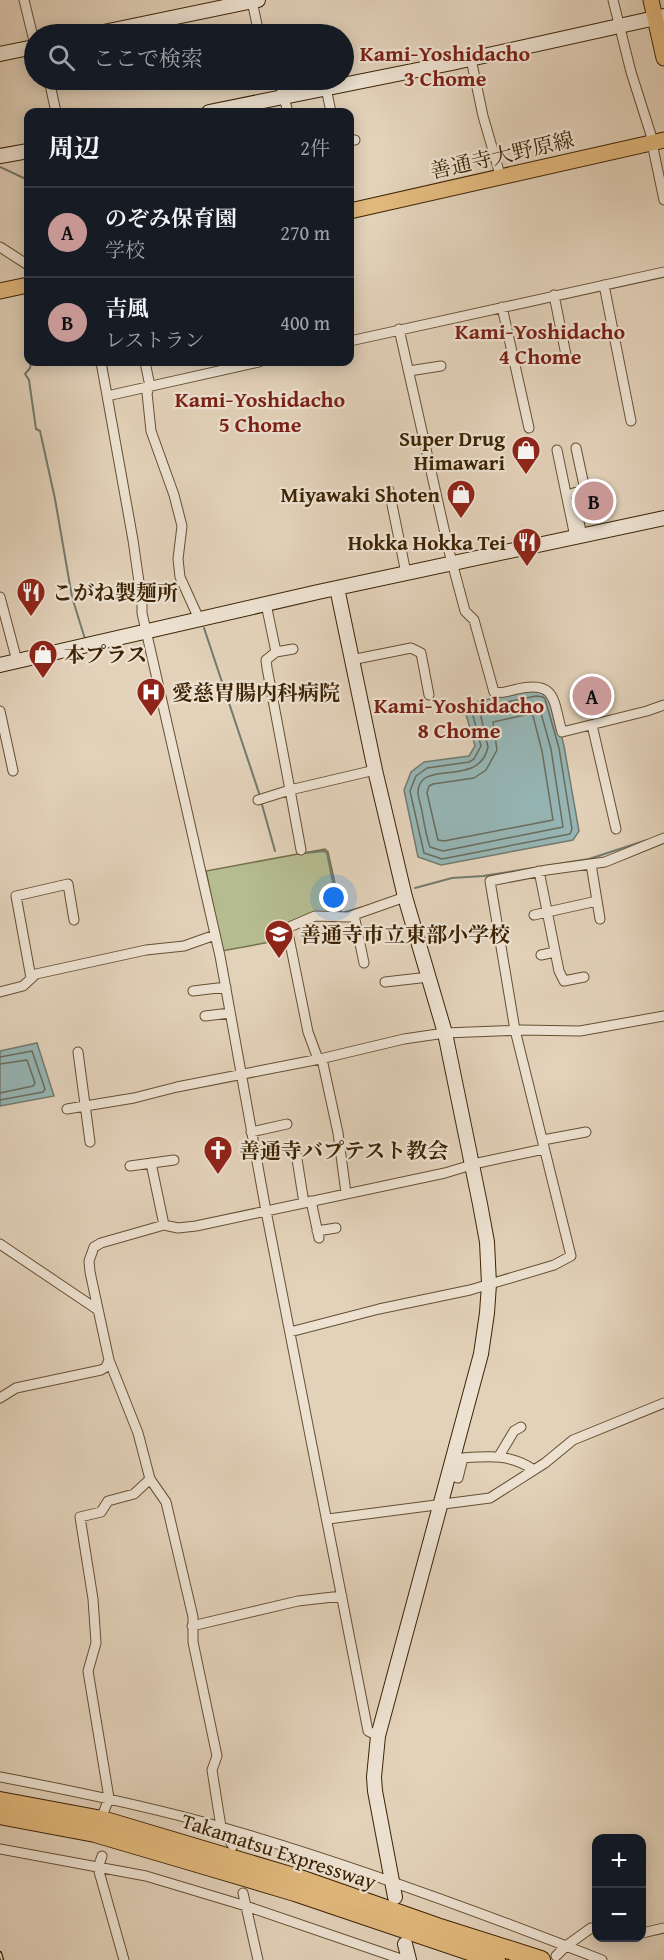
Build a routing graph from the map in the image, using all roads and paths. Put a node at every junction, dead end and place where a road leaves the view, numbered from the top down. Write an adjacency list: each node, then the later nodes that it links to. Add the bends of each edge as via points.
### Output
1 (24, 0): 6 (street)
2 (613, 0): 9 (street)
3 (651, 0): 5 (main road)
4 (250, 1): 7 (street); 8 (street)
5 (660, 16): 9 (street); 12 (main road)
6 (30, 24)
7 (141, 24)
8 (256, 24)
9 (620, 24): 13 (street); 24 (street, via 631,72)
10 (24, 49): 11 (street)
11 (0, 54)
12 (664, 57)
13 (471, 59): 14 (street); 27 (street)
14 (354, 82)
15 (52, 90): 20 (street)
16 (283, 90): 19 (street)
17 (316, 90): 19 (street)
18 (326, 90): 23 (street)
19 (285, 96): 21 (street); 22 (street)
20 (55, 108)
21 (228, 108)
22 (287, 108)
23 (330, 108)
24 (655, 142): 27 (main road, 善通寺大野原線); 28 (street)
25 (24, 152): 26 (street)
26 (0, 156)
27 (501, 178): 29 (main road, 善通寺大野原線)
28 (664, 200)
29 (354, 210)
30 (0, 247): 31 (street)
31 (24, 262)
32 (664, 272): 33 (street)
33 (604, 285): 36 (street); 48 (street)
34 (24, 286): 35 (main road)
35 (0, 291)
36 (554, 296): 37 (street); 40 (street)
37 (502, 307): 38 (street); 49 (street)
38 (399, 329): 39 (street); 45 (street)
39 (354, 340)
40 (566, 355)
41 (102, 366): 47 (street)
42 (146, 366): 46 (street)
43 (241, 366): 46 (street)
44 (441, 366): 45 (street)
45 (409, 371): 55 (street)
46 (150, 386): 47 (street); 60 (street, via 147,393 151,431 182,525 180,577)
47 (107, 396): 61 (street)
48 (631, 421)
49 (528, 428)
50 (576, 448): 54 (street, via 585,490 572,490)
51 (557, 450): 54 (street)
52 (388, 490): 56 (street)
53 (664, 518): 54 (street)
54 (578, 536): 55 (street)
55 (453, 563): 56 (street); 70 (street, via 465,611 474,620 494,692 531,686 545,688 552,695 562,732)
56 (406, 573): 57 (street)
57 (337, 588): 59 (street); 64 (street)
58 (0, 597): 65 (street)
59 (266, 604): 60 (street); 63 (street)
60 (199, 619): 61 (street)
61 (146, 630): 65 (street); 87 (street)
62 (293, 650): 63 (street)
63 (276, 652): 73 (street, via 266,660)
64 (351, 660): 67 (street, via 411,648 421,653); 71 (street)
65 (17, 661): 66 (street)
66 (0, 665)
67 (429, 695)
68 (664, 705): 70 (street)
69 (0, 711): 72 (street)
70 (592, 725): 75 (street)
71 (375, 770): 73 (street); 80 (street)
72 (13, 771)
73 (290, 790): 74 (street); 77 (street)
74 (260, 799)
75 (616, 829)
76 (664, 838): 78 (street)
77 (301, 850)
78 (591, 864): 79 (street); 81 (street)
79 (539, 871): 82 (street); 101 (street, via 490,881)
80 (405, 897): 83 (street); 91 (street)
81 (597, 900): 82 (street); 85 (street)
82 (547, 912): 84 (street); 88 (street)
83 (354, 915): 90 (street); 104 (street, via 315,916 287,927 308,1032)
84 (534, 915)
85 (600, 919)
86 (74, 920): 93 (street, via 68,884 16,896)
87 (215, 935): 93 (street, via 184,946 146,950); 95 (street)
88 (555, 952): 89 (street); 92 (street, via 564,981)
89 (541, 955)
90 (364, 963)
91 (429, 977): 94 (street); 102 (street)
92 (584, 977)
93 (31, 978): 97 (street, via 22,986)
94 (385, 982)
95 (226, 987): 96 (street); 98 (street)
96 (193, 991)
97 (0, 992)
98 (230, 1013): 99 (street); 105 (street)
99 (205, 1016)
100 (664, 1016): 101 (street, via 580,1031)
101 (515, 1030): 102 (street); 112 (street)
102 (445, 1033): 104 (street); 116 (street)
103 (78, 1052): 106 (street)
104 (320, 1059): 105 (street); 118 (street, via 338,1133)
105 (242, 1073): 106 (street); 109 (street)
106 (86, 1106): 107 (street); 111 (street)
107 (67, 1109)
108 (287, 1124): 109 (street)
109 (251, 1132): 120 (street)
110 (586, 1132): 112 (street)
111 (90, 1142)
112 (544, 1145): 116 (street); 124 (street, via 571,1256 554,1265)
113 (296, 1153): 119 (street)
114 (174, 1160): 115 (street)
115 (151, 1163): 117 (street); 121 (street)
116 (473, 1165): 118 (street); 124 (street, via 487,1242)
117 (130, 1166)
118 (346, 1193): 119 (street)
119 (307, 1202): 120 (street); 122 (street, via 318,1234)
120 (266, 1211): 121 (street, via 196,1226); 126 (street)
121 (164, 1225): 125 (street, via 94,1247 89,1261)
122 (336, 1228)
123 (0, 1244): 125 (street)
124 (489, 1284): 126 (street); 133 (street, via 481,1354)
125 (98, 1310): 127 (street)
126 (290, 1332): 136 (street)
127 (109, 1360): 128 (street, via 101,1370 16,1388); 134 (street, via 138,1433)
128 (0, 1398)
129 (664, 1403): 132 (street, via 573,1440)
130 (521, 1427): 131 (street, via 514,1431)
131 (499, 1456): 132 (street); 133 (street, via 464,1458 458,1478)
132 (534, 1470): 135 (street, via 490,1498)
133 (449, 1476): 135 (street)
134 (150, 1479): 138 (street, via 166,1502); 141 (street, via 134,1494 108,1501 101,1512 80,1517 96,1643 88,1671)
135 (441, 1504): 136 (street); 139 (street)
136 (328, 1519): 137 (street)
137 (342, 1596): 138 (street, via 298,1601); 139 (street, via 368,1731)
138 (192, 1626): 145 (street, via 217,1756 212,1770)
139 (378, 1736): 150 (street, via 375,1791)
140 (0, 1777): 141 (street)
141 (109, 1798): 143 (street); 145 (street)
142 (0, 1802): 159 (highway, Takamatsu Expressway, via 102,1820 300,1879 436,1927)
143 (104, 1811)
144 (0, 1815): 163 (highway, Takamatsu Expressway, via 95,1833 219,1869)
145 (221, 1827): 146 (street); 150 (street)
146 (233, 1846)
147 (0, 1849): 149 (street)
148 (102, 1856): 149 (street)
149 (98, 1868): 153 (street, via 146,1876); 160 (street)
150 (392, 1882): 152 (street); 158 (street)
151 (243, 1893): 153 (street)
152 (395, 1897)
153 (246, 1906): 161 (street); 162 (street)
154 (592, 1928): 158 (street)
155 (664, 1928): 156 (street)
156 (646, 1933)
157 (405, 1944): 162 (street)
158 (566, 1946): 159 (street); 164 (street)
159 (548, 1958)
160 (124, 1960)
161 (258, 1960)
162 (407, 1960)
163 (496, 1960)
164 (602, 1960)

